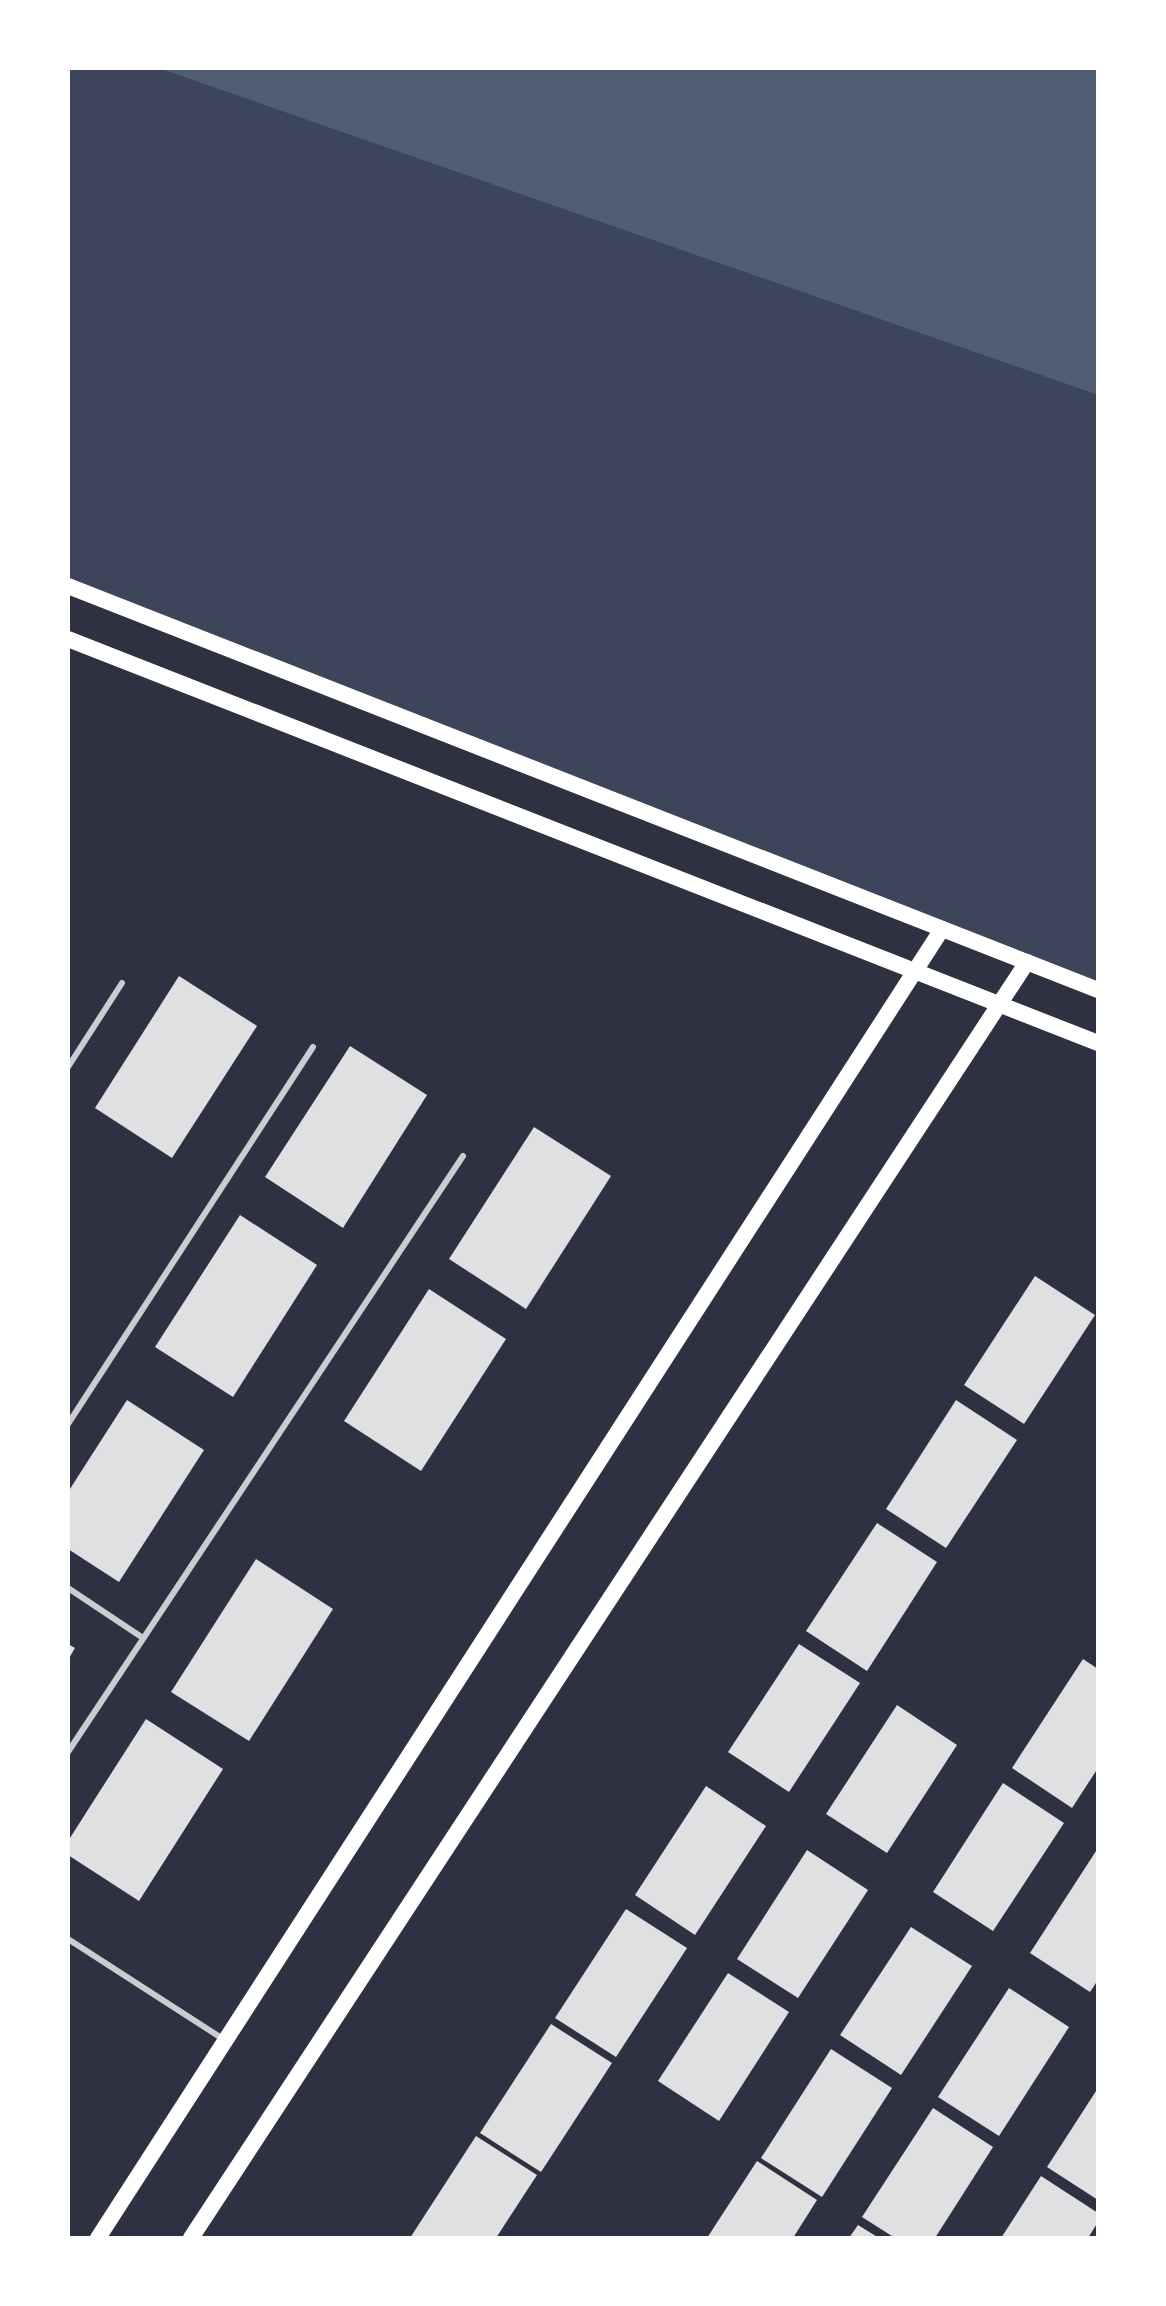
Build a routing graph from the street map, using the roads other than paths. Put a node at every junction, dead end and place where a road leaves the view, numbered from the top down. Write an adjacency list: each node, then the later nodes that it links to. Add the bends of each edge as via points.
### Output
1 (68, 586): 3 (main road)
2 (68, 639): 5 (main road)
3 (942, 929): 4 (main road); 5 (main road)
4 (1027, 962): 7 (main road); 8 (main road)
5 (914, 973): 8 (main road); 18 (main road)
6 (122, 983): 11 (lane)
7 (1098, 990)
8 (997, 1005): 9 (main road); 20 (main road)
9 (1098, 1043)
10 (313, 1047): 13 (lane)
11 (68, 1067)
12 (463, 1156): 15 (lane)
13 (68, 1424)
14 (68, 1588): 15 (lane)
15 (143, 1638): 16 (lane)
16 (68, 1752)
17 (68, 1939): 18 (lane)
18 (226, 2040): 19 (main road)
19 (98, 2238)
20 (191, 2238)

